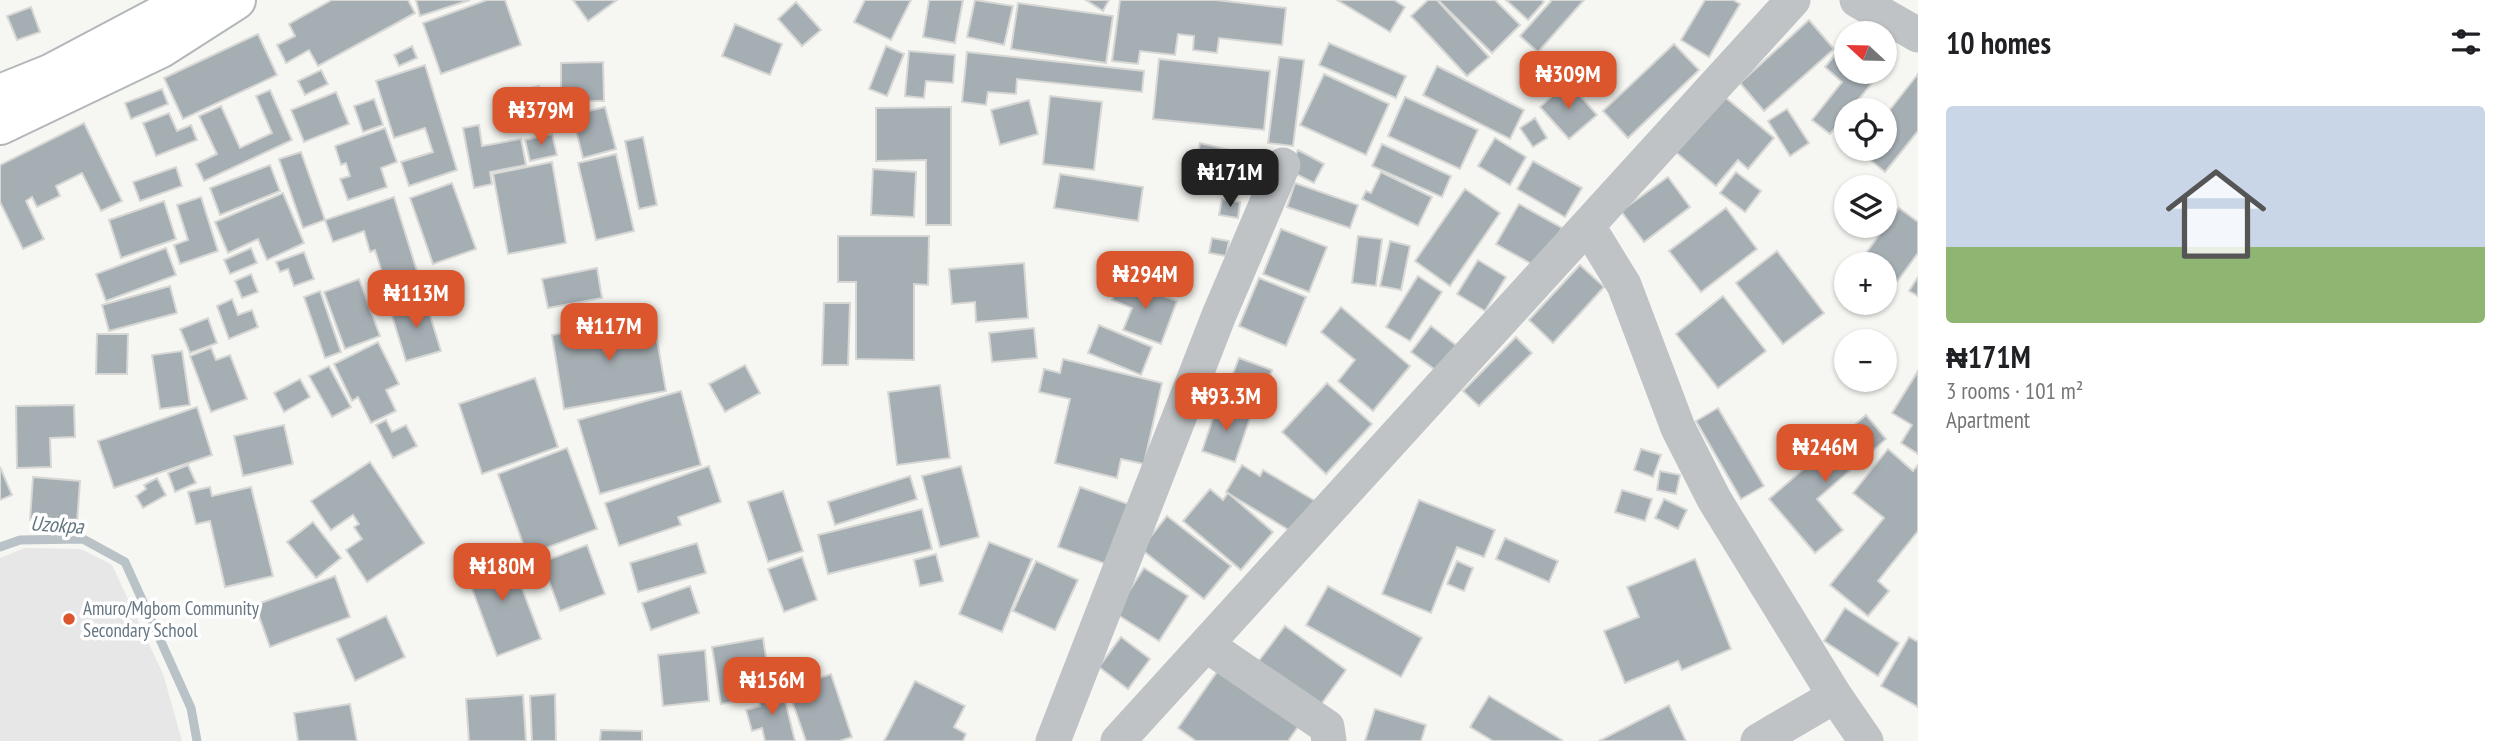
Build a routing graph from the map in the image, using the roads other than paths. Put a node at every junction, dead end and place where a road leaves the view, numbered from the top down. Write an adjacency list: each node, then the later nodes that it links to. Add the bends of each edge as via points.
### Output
1 (190, 0): 6 (main road, via 62,68)
2 (236, 0): 7 (main road, via 161,48)
3 (1793, 0): 9 (street)
4 (1857, 0): 5 (street)
5 (1918, 35)
6 (0, 94)
7 (0, 125)
8 (1283, 165): 12 (street)
9 (1589, 228): 10 (street); 11 (street, via 1624,285 1678,428 1714,499)
10 (1208, 646): 13 (street); 14 (street, via 1327,727)
11 (1835, 696): 15 (street); 16 (street)
12 (1053, 741)
13 (1118, 741)
14 (1329, 741)
15 (1758, 741)
16 (1866, 741)

